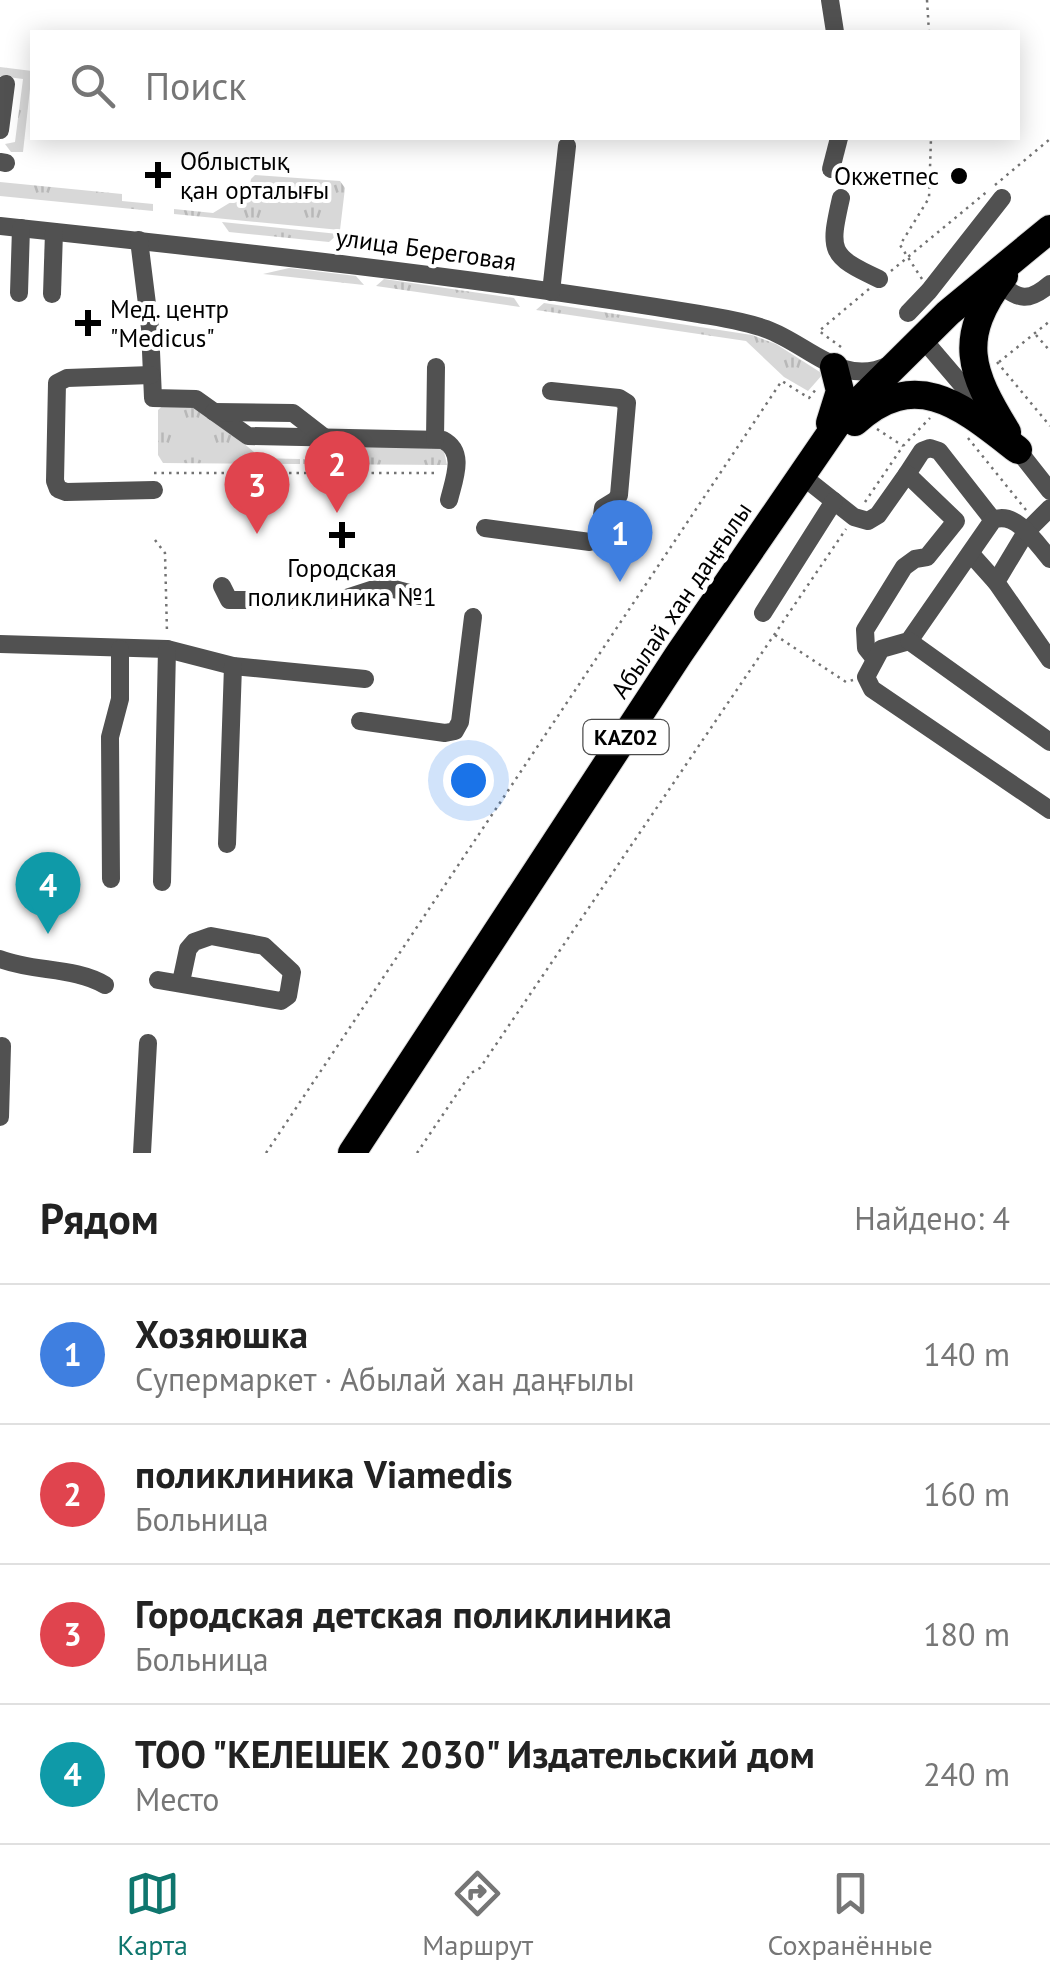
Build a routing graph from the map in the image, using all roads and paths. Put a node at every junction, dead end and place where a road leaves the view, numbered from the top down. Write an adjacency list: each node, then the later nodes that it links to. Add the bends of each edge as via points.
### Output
1 (830, 0): 3 (street)
2 (927, 0): 4 (path)
3 (835, 30)
4 (926, 30)
5 (6, 84): 6 (street)
6 (0, 130)
7 (1050, 139): 19 (path)
8 (838, 140): 11 (street)
9 (931, 140): 19 (path, via 929,198 900,244)
10 (567, 146): 24 (street)
11 (832, 169)
12 (842, 198): 20 (street, via 835,247 843,260)
13 (1002, 198): 28 (street, via 930,291)
14 (0, 226): 15 (street, улица Береговая)
15 (21, 228): 16 (street, улица Береговая); 23 (street)
16 (54, 232): 18 (street, улица Береговая); 25 (street)
17 (1040, 237): 21 (highway, Абылай хан даңғылы / KАZ02)
18 (139, 240): 24 (street, улица Береговая); 34 (street)
19 (908, 257): 20 (path)
20 (880, 280): 33 (path, via 819,331)
21 (994, 281): 22 (street, via 1029,299); 28 (highway, Абылай хан даңғылы / KАZ02); 41 (highway, via 975,333 975,370)
22 (1050, 284)
23 (19, 292)
24 (551, 292): 33 (street, улица Береговая, via 739,321 787,337)
25 (52, 294)
26 (1050, 321): 27 (path)
27 (1035, 334): 29 (path); 31 (path)
28 (922, 335): 30 (highway, Абылай хан даңғылы / KАZ02); 41 (street)
29 (1050, 351)
30 (898, 360): 33 (street, via 867,373); 42 (highway, Абылай хан даңғылы / KАZ02, via 839,421)
31 (998, 364)
32 (436, 367): 39 (street)
33 (833, 368): 42 (highway, via 839,398); 89 (path, via 809,398 778,385)
34 (152, 376): 39 (street, via 153,398 192,398 244,435); 45 (street, via 57,382 55,482 66,492)
35 (551, 391): 54 (street, via 628,403 619,495 603,508 599,537 590,542)
36 (939, 396): 40 (path, via 934,415); 41 (highway); 42 (highway, via 898,397 874,406)
37 (958, 427): 53 (path)
38 (876, 428): 40 (path)
39 (436, 439): 43 (street, via 456,451)
40 (902, 446): 50 (path)
41 (1018, 450): 46 (street)
42 (806, 468): 48 (street); 90 (highway, Абылай хан даңғылы / KАZ02)
43 (455, 473): 45 (path); 47 (street)
44 (907, 474): 50 (street, via 874,519); 51 (street); 52 (street, via 922,452 939,451)
45 (154, 482)
46 (1050, 491)
47 (450, 500)
48 (834, 501): 50 (street); 63 (street)
49 (1050, 508): 53 (street)
50 (854, 517): 65 (path)
51 (956, 520): 52 (street); 57 (street)
52 (989, 526): 53 (street, via 999,517); 56 (street)
53 (1031, 527): 58 (street); 60 (street)
54 (485, 528)
55 (155, 540): 69 (path, via 166,553)
56 (971, 554): 59 (street); 60 (street)
57 (926, 558): 59 (street); 70 (street, via 904,568 865,630)
58 (1050, 559)
59 (956, 576): 66 (street)
60 (996, 582): 71 (street)
61 (222, 586): 62 (street, via 229,600 340,600 383,586)
62 (420, 596)
63 (763, 613)
64 (472, 617): 75 (street, via 455,730)
65 (774, 634): 73 (path, via 846,682); 91 (path)
66 (909, 640): 70 (street, via 887,645); 76 (street)
67 (0, 644): 68 (street)
68 (120, 649): 69 (street); 79 (street, via 120,699 110,737)
69 (167, 650): 72 (street); 80 (street)
70 (874, 658): 73 (street)
71 (1050, 660)
72 (233, 666): 74 (street); 78 (street)
73 (866, 677): 77 (street, via 872,689)
74 (365, 679)
75 (360, 721)
76 (1050, 742)
77 (1050, 810)
78 (226, 844)
79 (111, 879)
80 (162, 882)
81 (0, 959): 84 (street)
82 (158, 980): 83 (street)
83 (181, 982): 83 (street, via 282,1000 292,972 264,946 211,936 188,949)
84 (106, 985)
85 (148, 1042): 88 (street)
86 (2, 1046): 87 (street)
87 (0, 1117)
88 (142, 1153)
89 (266, 1153)
90 (352, 1153)
91 (417, 1153)

